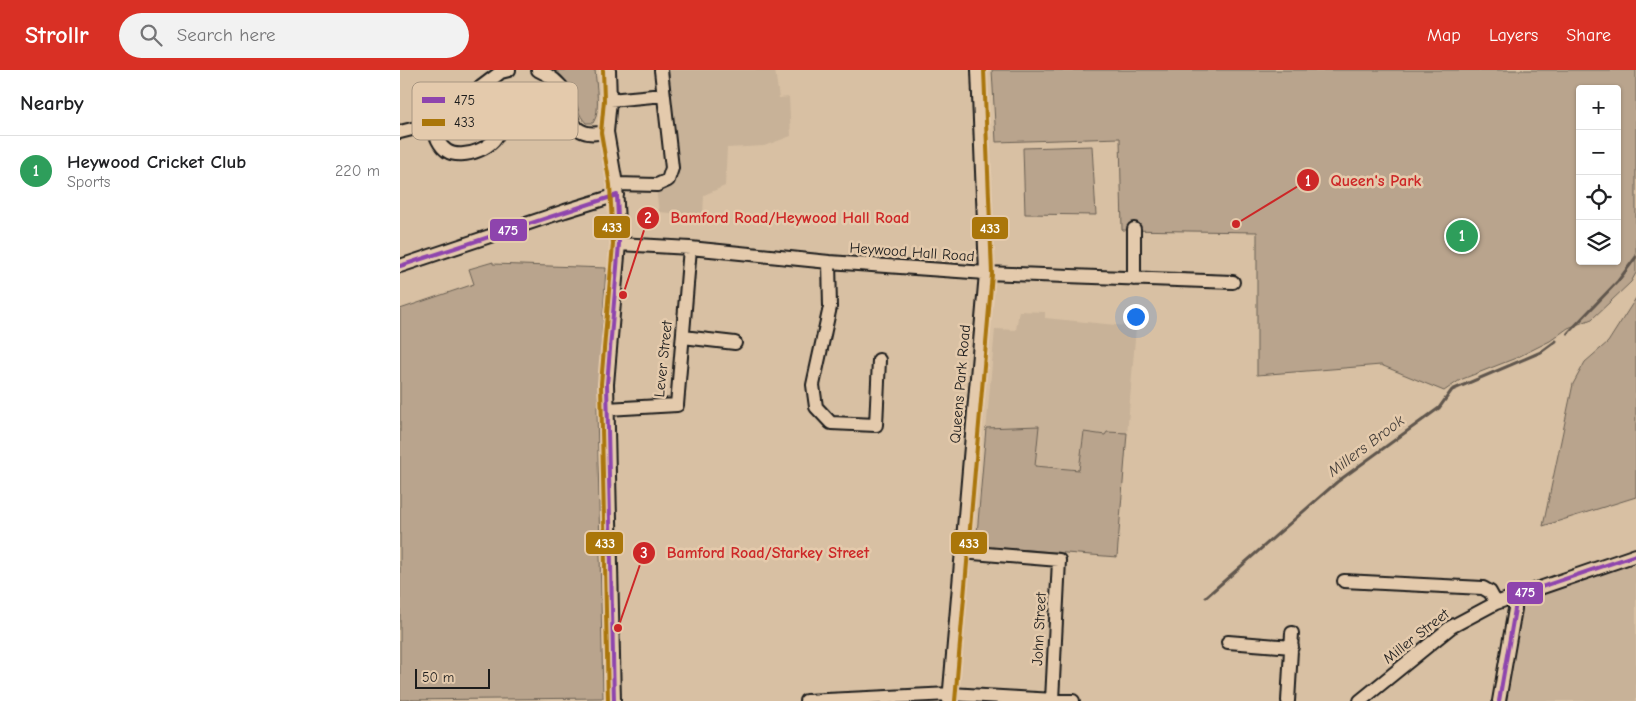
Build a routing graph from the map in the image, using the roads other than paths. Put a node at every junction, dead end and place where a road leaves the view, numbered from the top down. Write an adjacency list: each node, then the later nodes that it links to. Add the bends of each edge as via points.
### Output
1 (509, 70): 6 (street, via 500,72)
2 (538, 70): 7 (street)
3 (609, 70): 9 (street)
4 (660, 70): 8 (street)
5 (978, 70): 20 (street, Queens Park Road)
6 (487, 82)
7 (555, 82)
8 (664, 96): 9 (street); 14 (street, via 672,168 668,180 657,185)
9 (610, 100): 11 (street)
10 (578, 130): 11 (street, via 590,134)
11 (607, 132): 14 (street)
12 (438, 140): 13 (street, via 452,154 467,154)
13 (495, 140)
14 (616, 190): 16 (street); 19 (street, via 565,211)
15 (1134, 229): 21 (street)
16 (619, 244): 17 (street, Heywood Hall Road); 26 (street)
17 (690, 248): 18 (street, Heywood Hall Road); 23 (street, Lever Street)
18 (829, 262): 20 (street, Heywood Hall Road); 25 (street, via 830,307 813,385 816,407 831,423 876,425)
19 (400, 266)
20 (986, 273): 21 (street, Heywood Hall Road); 27 (street, Queens Park Road)
21 (1134, 279): 22 (street, Heywood Hall Road)
22 (1232, 282)
23 (683, 338): 24 (street); 26 (street, Lever Street, via 678,405)
24 (735, 343)
25 (879, 360)
26 (607, 409): 37 (street)
27 (961, 552): 35 (street, Queens Park Road); 36 (street, John Street, via 1059,560)
28 (1636, 555): 30 (street, Miller Street)
29 (1344, 581): 31 (street, via 1483,588 1488,589)
30 (1515, 596): 31 (street, Miller Street); 42 (street)
31 (1496, 603): 41 (street, Miller Street, via 1451,627)
32 (1292, 633): 34 (street)
33 (1228, 642): 34 (street)
34 (1292, 647): 40 (street)
35 (949, 698): 36 (street); 38 (street)
36 (1052, 700): 39 (street)
37 (614, 701)
38 (806, 701)
39 (1073, 701)
40 (1288, 701)
41 (1360, 701)
42 (1499, 701)

